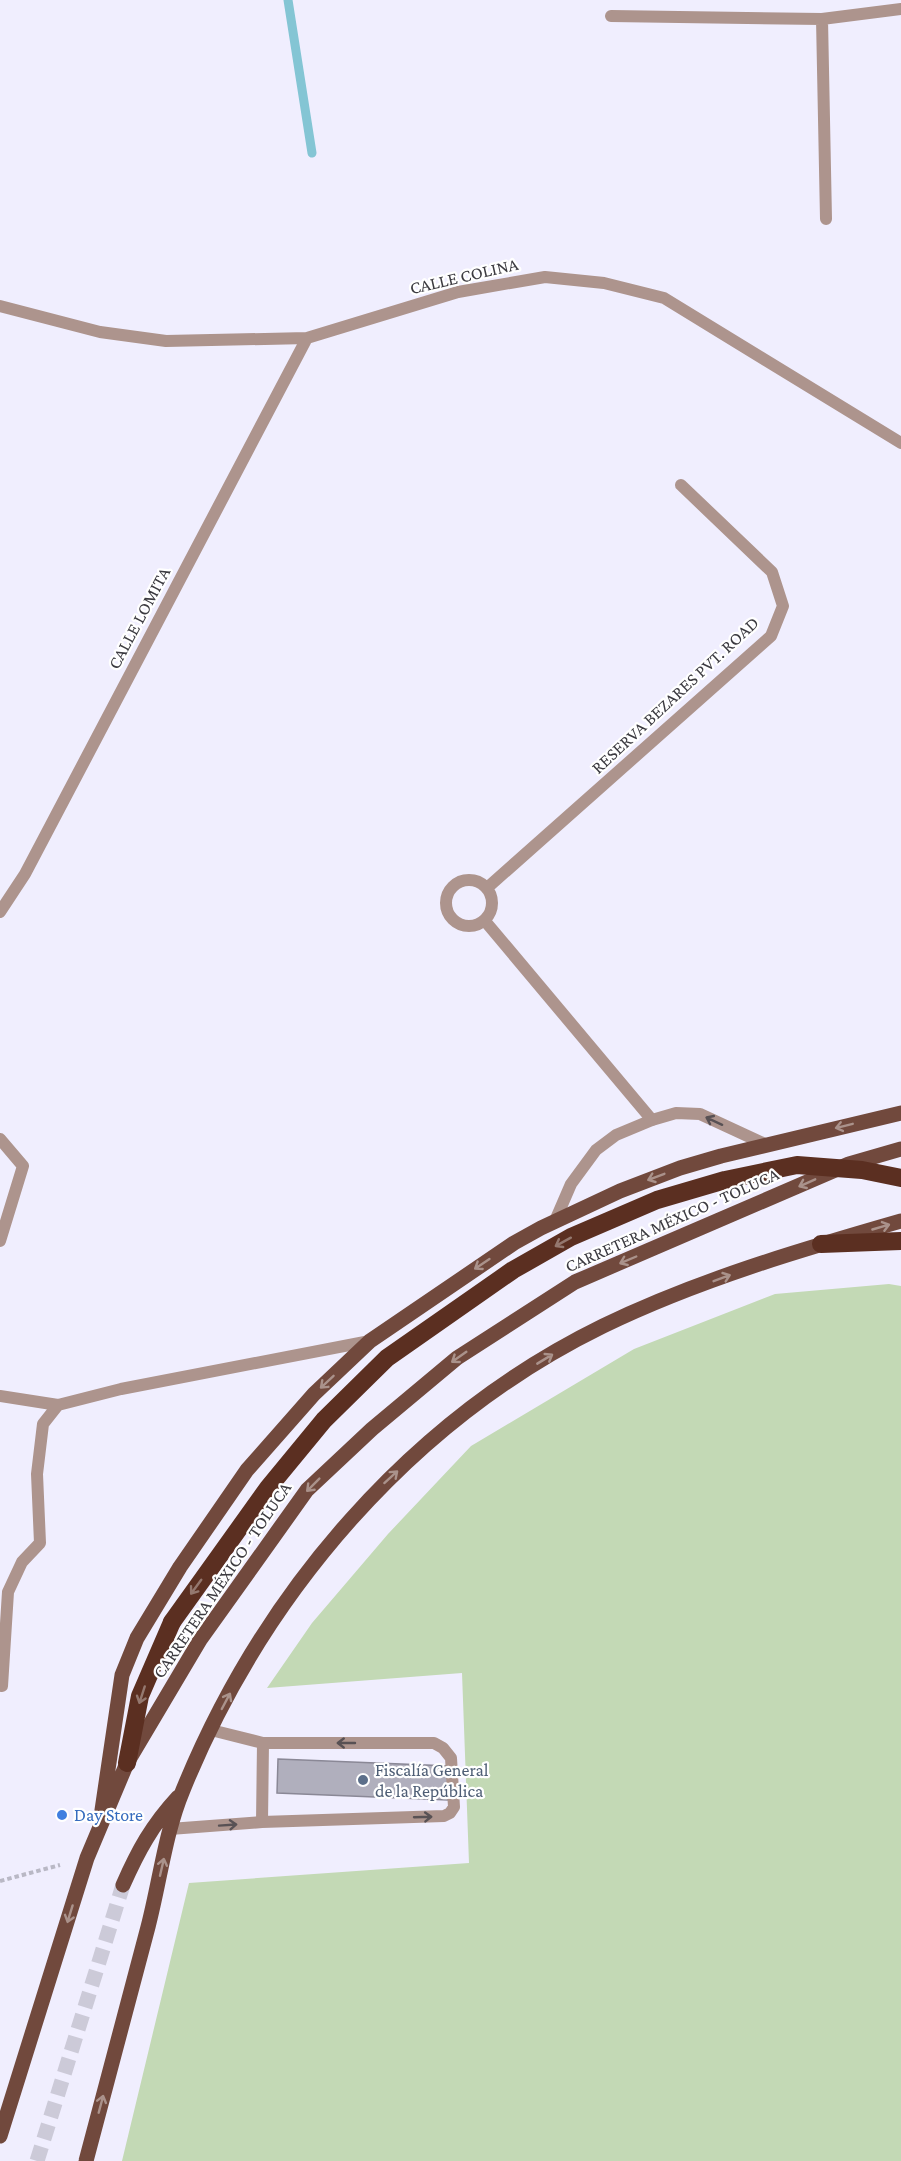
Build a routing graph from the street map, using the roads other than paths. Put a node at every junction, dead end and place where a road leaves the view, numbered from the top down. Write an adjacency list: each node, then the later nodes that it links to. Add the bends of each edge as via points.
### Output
1 (901, 9): 3 (street)
2 (611, 16): 3 (street)
3 (822, 19): 4 (street)
4 (826, 219)
5 (0, 306): 6 (street, CALLE COLINA, via 100,332 166,341)
6 (307, 338): 7 (street, CALLE COLINA, via 458,292 545,277 604,283 664,298); 10 (street, CALLE LOMITA, via 25,874)
7 (901, 442)
8 (681, 485): 9 (street, RESERVA BEZARES PVT. ROAD, via 772,572 783,606 771,636)
9 (487, 888): 11 (street, via 493,901); 11 (street, via 475,880 460,882 453,886 446,901 455,922 471,926)
10 (0, 912)
11 (485, 921): 13 (street)
12 (901, 1113): 15 (main road, one-way to 15)
13 (652, 1120): 15 (street, one-way to 13, via 700,1114 676,1113); 18 (street, via 616,1135 596,1150 571,1184)
14 (0, 1139): 20 (street, via 23,1166)
15 (767, 1145): 18 (main road, one-way to 18, via 680,1168)
16 (901, 1149): 29 (main road, CARRETERA MÉXICO - TOLUCA, one-way to 29, via 849,1164 575,1282 457,1358 307,1490 201,1640)
17 (901, 1178): 29 (highway, one-way to 29, bridge, via 862,1170 797,1165 657,1200 571,1237 513,1270 387,1358 324,1420 267,1488 172,1622 140,1696)
18 (555, 1221): 23 (main road, one-way to 23, via 514,1243)
19 (901, 1221): 22 (main road, one-way to 19)
20 (0, 1241)
21 (901, 1242): 22 (highway)
22 (821, 1244): 27 (main road, one-way to 22, via 267,1629 304,1578 384,1483 430,1442 522,1373 602,1327 682,1293)
23 (370, 1341): 25 (street, via 121,1389); 33 (main road, one-way to 33, via 314,1394 247,1470 137,1638 122,1675)
24 (0, 1396): 25 (street)
25 (58, 1405): 26 (street, via 43,1424 37,1474 39,1543 22,1562 8,1592)
26 (2, 1686)
27 (211, 1730): 28 (street); 30 (main road)
28 (263, 1743): 31 (street); 31 (street, one-way to 28, via 444,1816 454,1807 451,1758 434,1743)
29 (127, 1763): 33 (main road, CARRETERA MÉXICO - TOLUCA)
30 (182, 1791): 32 (main road); 34 (main road, via 154,1825)
31 (262, 1822): 32 (street, one-way to 31)
32 (170, 1829): 36 (main road, one-way to 32)
33 (98, 1835): 35 (main road, CARRETERA MÉXICO - TOLUCA, one-way to 35, via 87,1858)
34 (123, 1886)
35 (0, 2136)
36 (86, 2161)

